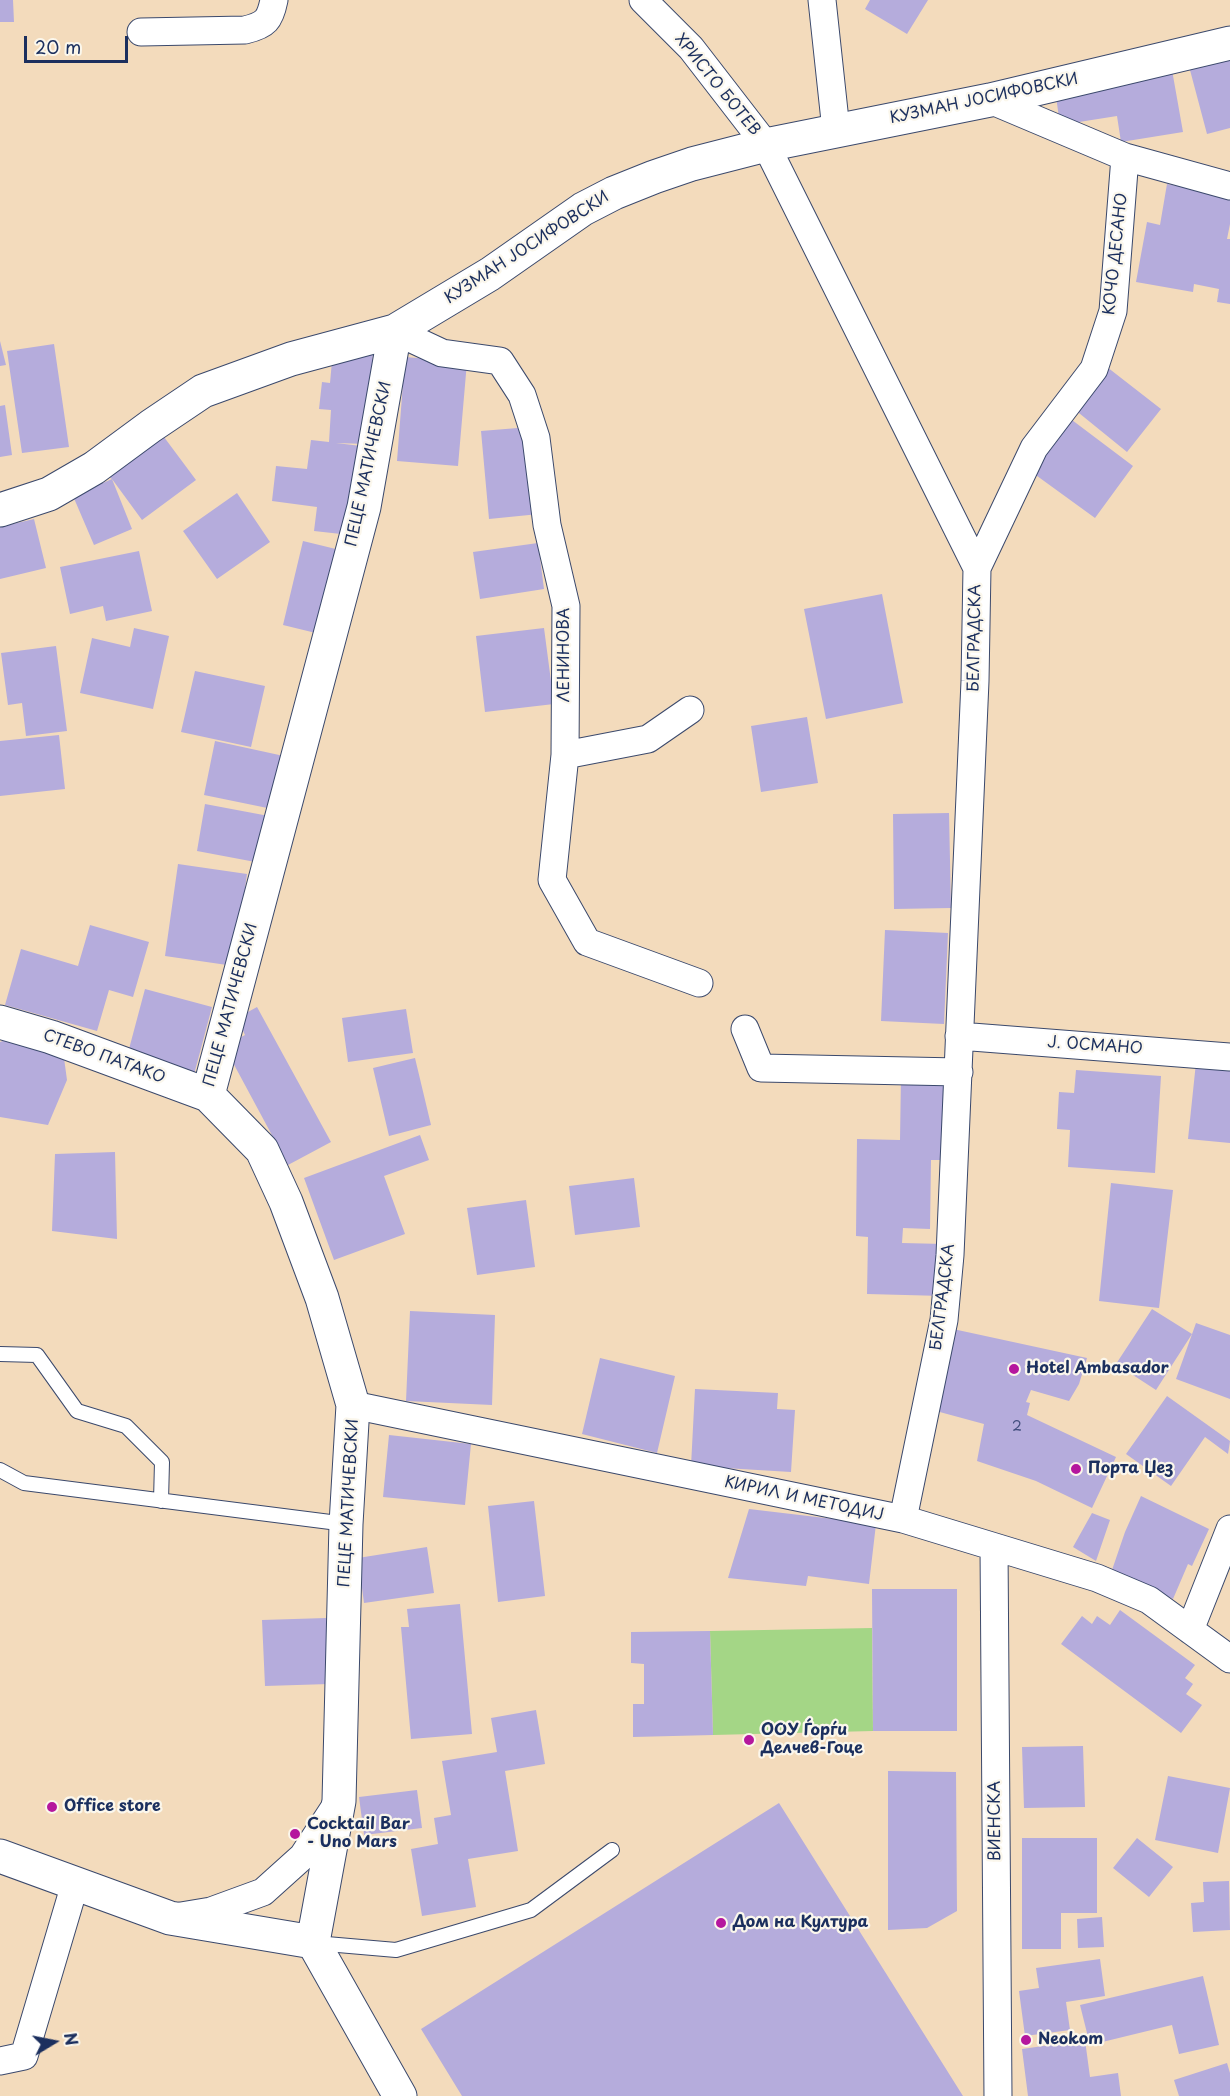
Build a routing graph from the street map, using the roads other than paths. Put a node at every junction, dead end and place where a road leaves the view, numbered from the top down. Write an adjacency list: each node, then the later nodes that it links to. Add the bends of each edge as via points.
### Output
1 (274, 0): 4 (street, via 270,16 260,27)
2 (643, 0): 8 (street, ХРИСТО БОТЕВ, via 691,48)
3 (822, 0): 7 (street)
4 (141, 32)
5 (1230, 43): 6 (street, КУЗМАН ЈОСИФОВСКИ)
6 (990, 100): 7 (street, КУЗМАН ЈОСИФОВСКИ); 9 (street)
7 (836, 130): 8 (street, КУЗМАН ЈОСИФОВСКИ)
8 (766, 145): 11 (street, КУЗМАН ЈОСИФОВСКИ, via 692,164 614,193); 13 (street, БЕЛГРАДСКА)
9 (1125, 157): 10 (street); 13 (street, КОЧО ДЕСАНО, via 1113,311 1094,369 1034,448)
10 (1230, 186)
11 (395, 331): 12 (street, КУЗМАН ЈОСИФОВСКИ, via 291,359 203,391 94,468 49,494); 15 (street, ЛЕНИНОВА, via 442,353 500,361 522,395 536,438 547,525 567,606); 22 (street, ПЕЦЕ МАТИЧЕВСКИ, via 364,507)
12 (0, 510)
13 (976, 568): 19 (street, БЕЛГРАДСКА, via 975,681)
14 (690, 710): 15 (street, via 648,739)
15 (565, 755): 16 (street, ЛЕНИНОВА, via 552,880 586,942)
16 (699, 983)
17 (0, 1022): 22 (street, СТЕВО ПАТАКО)
18 (745, 1029): 21 (street, via 761,1068)
19 (959, 1036): 20 (street, Ј. ОСМАНО); 21 (street, БЕЛГРАДСКА)
20 (1230, 1057)
21 (959, 1072): 27 (street, БЕЛГРАДСКА, via 944,1320)
22 (208, 1095): 24 (street, ПЕЦЕ МАТИЧЕВСКИ, via 262,1150 322,1298)
23 (0, 1354): 26 (lane, via 37,1355 77,1412 126,1425 162,1462)
24 (353, 1405): 27 (street, КИРИЛ И МЕТОДИЈ); 28 (street, ПЕЦЕ МАТИЧЕВСКИ)
25 (0, 1470): 26 (lane, via 24,1482)
26 (161, 1501): 28 (lane)
27 (903, 1519): 30 (street, КИРИЛ И МЕТОДИЈ)
28 (346, 1524): 33 (street, ПЕЦЕ МАТИЧЕВСКИ)
29 (1230, 1529): 31 (street)
30 (994, 1547): 31 (street, КИРИЛ И МЕТОДИЈ, via 1107,1582 1149,1600); 41 (street, ВИЕНСКА)
31 (1190, 1630): 32 (street, КИРИЛ И МЕТОДИЈ)
32 (1230, 1659)
33 (339, 1801): 37 (street, via 303,1856 263,1892 211,1911); 38 (street, ПЕЦЕ МАТИЧЕВСКИ)
34 (612, 1850): 38 (lane, via 531,1910 396,1950)
35 (0, 1856): 36 (street)
36 (75, 1884): 37 (street); 39 (street, via 24,2056)
37 (170, 1918): 38 (street)
38 (313, 1942): 40 (street)
39 (0, 2061)
40 (400, 2096)
41 (998, 2096)

